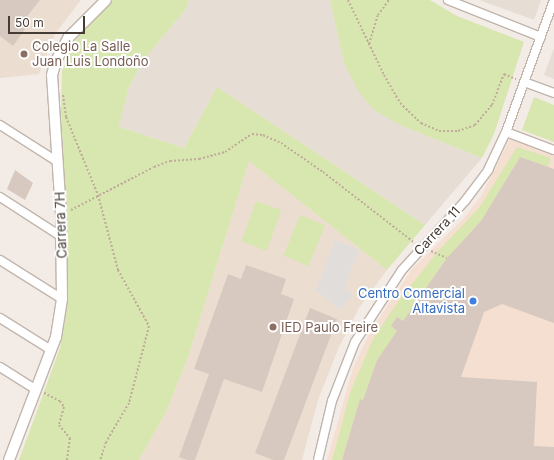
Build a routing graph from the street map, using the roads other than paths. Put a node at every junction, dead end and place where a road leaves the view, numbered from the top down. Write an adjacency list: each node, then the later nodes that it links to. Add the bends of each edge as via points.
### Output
1 (106, 0): 10 (street, Carrera 7H, via 69,36 56,61 52,89)
2 (448, 0): 4 (street)
3 (554, 0): 4 (street, Carrera 11)
4 (541, 37): 5 (street, Carrera 11)
5 (524, 82): 6 (street); 8 (street, Carrera 11)
6 (554, 93)
7 (0, 125): 10 (street)
8 (506, 132): 9 (street); 20 (street, Carrera 11, via 488,170 389,287 355,342 332,401)
9 (554, 150)
10 (58, 162): 12 (street, Carrera 7H)
11 (0, 197): 12 (street)
12 (62, 237): 14 (street, Carrera 7H)
13 (0, 260): 14 (street)
14 (62, 299): 16 (street, Carrera 7H)
15 (0, 318): 16 (street)
16 (51, 350): 18 (street, Carrera 7H)
17 (0, 366): 18 (street)
18 (35, 389): 19 (street, Carrera 7H)
19 (9, 460)
20 (318, 460)

